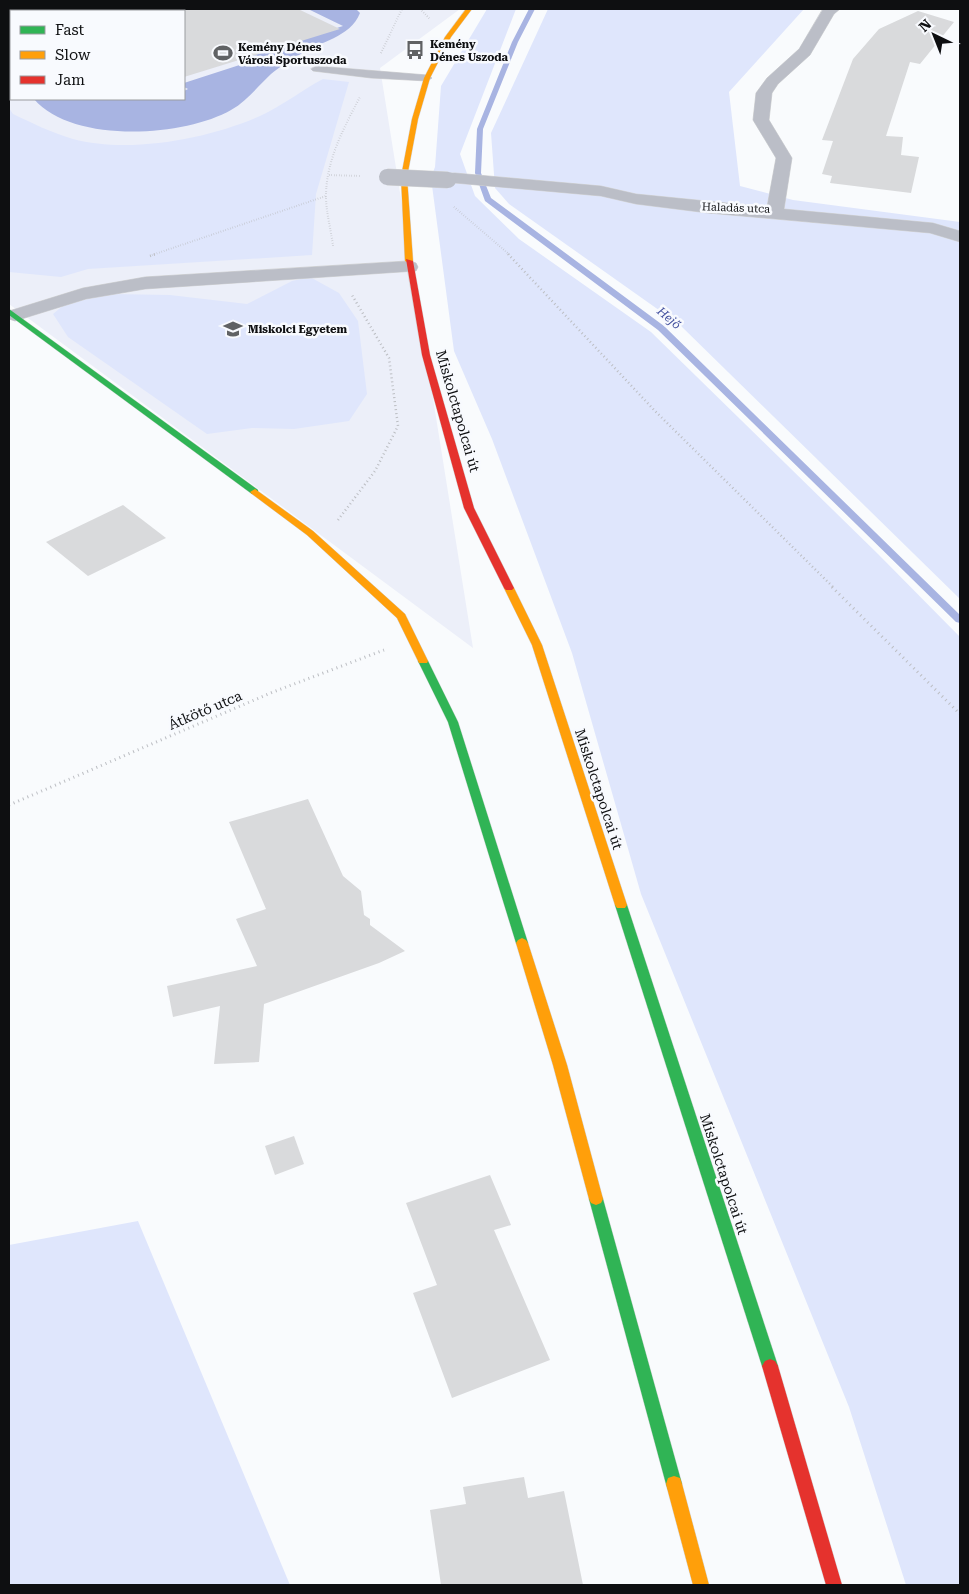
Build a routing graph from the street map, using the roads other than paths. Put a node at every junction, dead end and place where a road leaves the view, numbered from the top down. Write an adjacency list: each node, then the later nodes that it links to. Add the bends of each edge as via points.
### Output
1 (469, 9): 4 (street, Miskolctapolcai út, via 448,37)
2 (833, 9): 9 (street, Haladás utca, via 805,52 772,81 764,93 761,120 784,158)
3 (316, 69): 4 (lane)
4 (427, 78): 6 (street, Miskolctapolcai út, via 416,119)
5 (387, 177): 6 (street, bridge)
6 (409, 178): 7 (street, bridge); 11 (street, Miskolctapolcai út)
7 (444, 179): 8 (street, Haladás utca); 8 (street, Haladás utca)
8 (526, 184): 9 (street, Haladás utca, via 601,191 636,200)
9 (775, 212): 10 (street, via 933,228)
10 (960, 237)
11 (409, 267): 12 (street, via 145,283 83,294); 14 (street, Miskolctapolcai út, via 426,355 469,508 537,645 779,1394)
12 (12, 313): 13 (street, via 310,533 401,616 453,722 557,1056)
13 (701, 1585)
14 (834, 1585)

